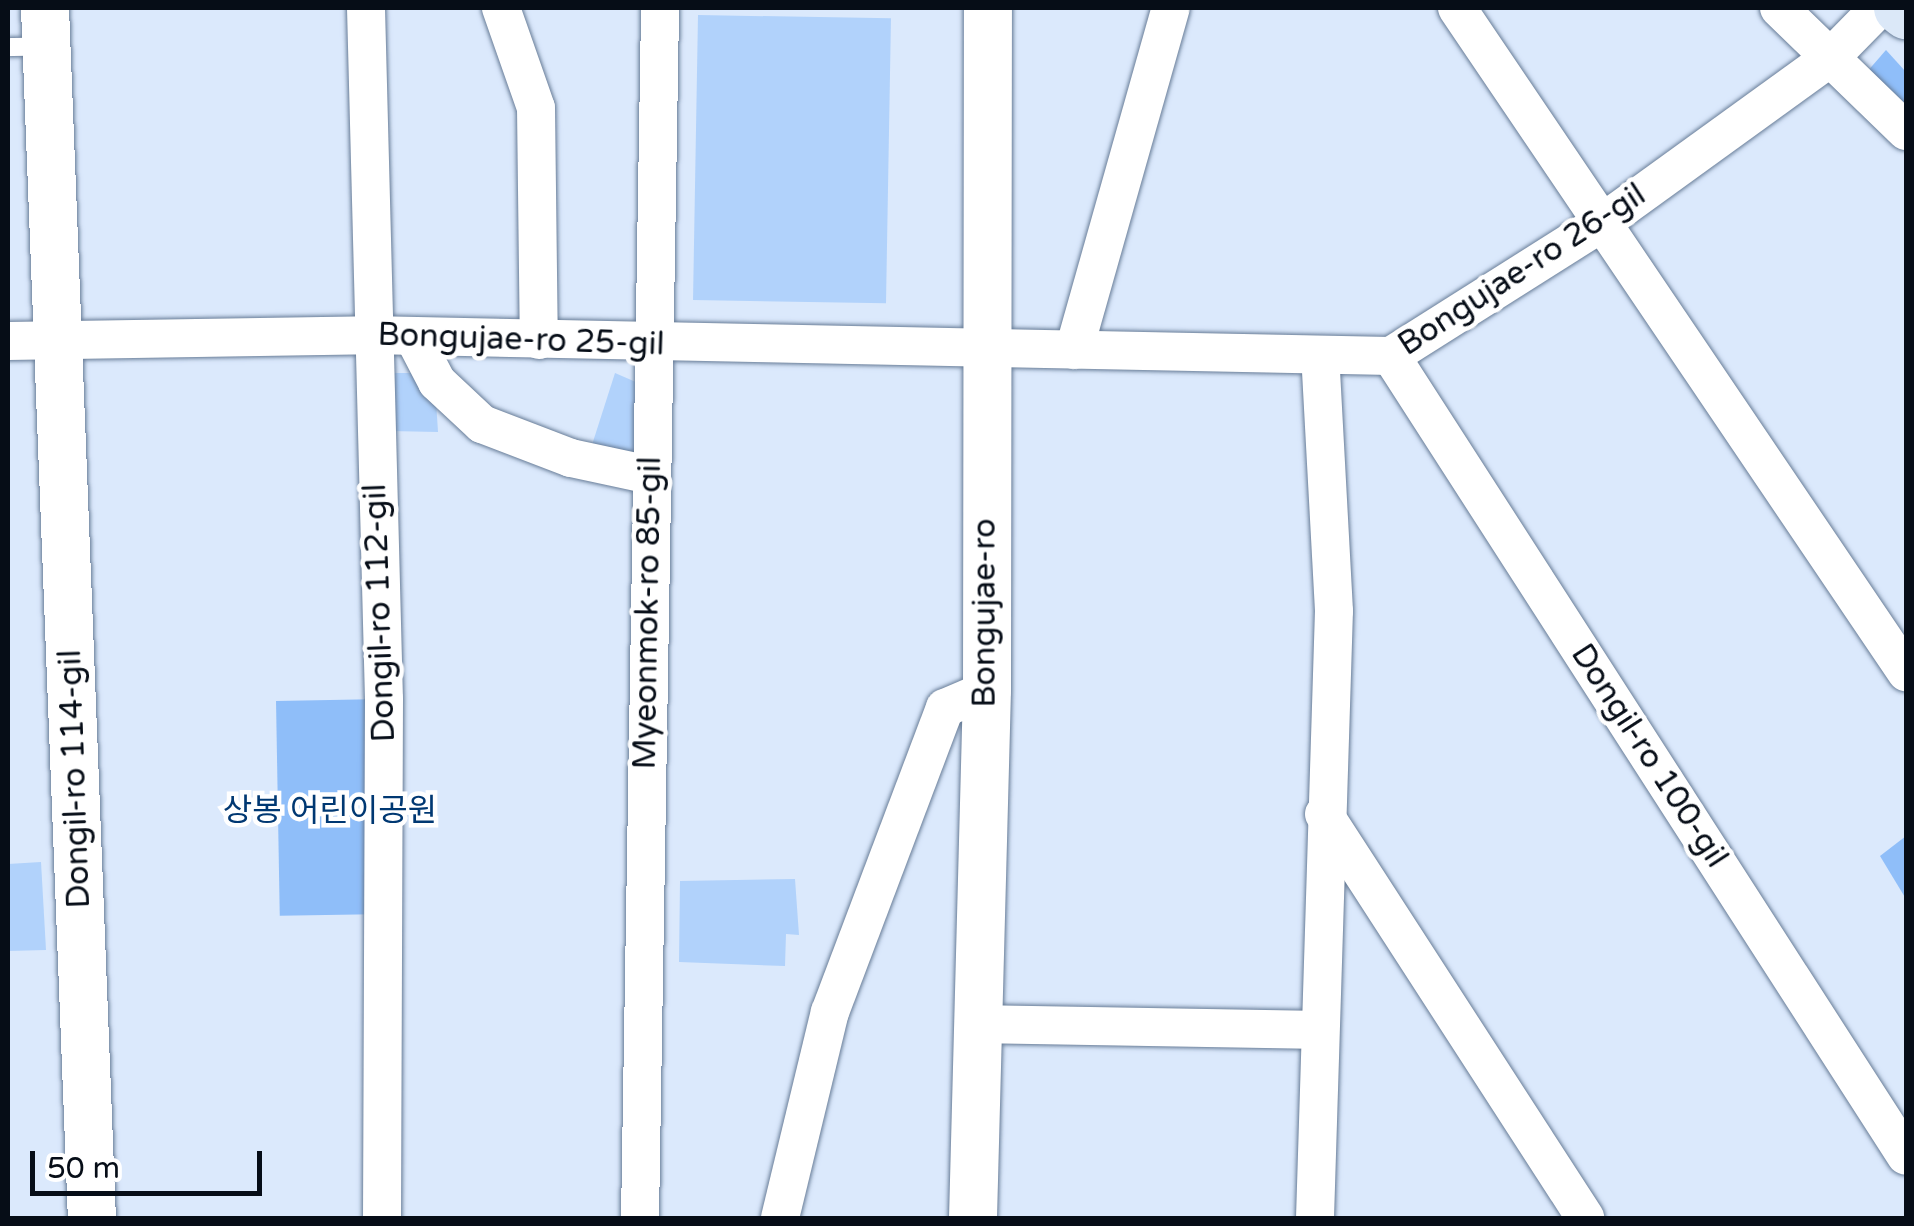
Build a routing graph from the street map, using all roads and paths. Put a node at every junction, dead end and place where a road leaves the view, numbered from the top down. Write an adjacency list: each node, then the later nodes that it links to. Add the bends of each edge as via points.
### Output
1 (366, 8): 15 (street, Dongil-ro 112-gil)
2 (500, 8): 18 (street, via 536,108)
3 (660, 8): 20 (street, Myeonmok-ro 85-gil)
4 (988, 8): 21 (street, Bongujae-ro)
5 (1171, 8): 22 (street)
6 (1458, 8): 14 (street)
7 (1779, 8): 12 (street)
8 (1879, 8): 12 (street, Bongujae-ro 26-gil)
9 (1900, 8): 10 (main road)
10 (1906, 13)
11 (33, 33): 17 (street, Dongil-ro 114-gil)
12 (1830, 58): 13 (street); 14 (street, Bongujae-ro 26-gil)
13 (1906, 132)
14 (1606, 220): 24 (street, Bongujae-ro 26-gil); 26 (street)
15 (370, 335): 16 (street, Bongujae-ro 25-gil); 17 (street, Bongujae-ro 25-gil); 33 (street, Dongil-ro 112-gil, via 384,699)
16 (413, 336): 18 (street, Bongujae-ro 25-gil); 25 (street, via 437,382 482,424 571,458)
17 (59, 339): 19 (street, Bongujae-ro 25-gil); 32 (street, Dongil-ro 114-gil)
18 (538, 340): 20 (street, Bongujae-ro 25-gil)
19 (8, 341)
20 (652, 344): 21 (street, Bongujae-ro 25-gil); 25 (street, Myeonmok-ro 85-gil)
21 (983, 348): 22 (street, Bongujae-ro 26-gil); 27 (street, Bongujae-ro)
22 (1074, 350): 23 (street, Bongujae-ro 26-gil)
23 (1320, 355): 24 (street, Bongujae-ro 26-gil); 28 (street, via 1334,611)
24 (1392, 356): 31 (street, Dongil-ro 100-gil)
25 (650, 474): 34 (street, Myeonmok-ro 85-gil)
26 (1906, 672)
27 (987, 690): 29 (street, Bongujae-ro); 35 (street, via 945,708 830,1012)
28 (1324, 814): 30 (street); 38 (street)
29 (978, 1024): 30 (street); 36 (street, Bongujae-ro)
30 (1319, 1030): 37 (street)
31 (1906, 1156)
32 (92, 1218)
33 (382, 1218)
34 (640, 1218)
35 (780, 1218)
36 (973, 1218)
37 (1315, 1218)
38 (1585, 1218)

